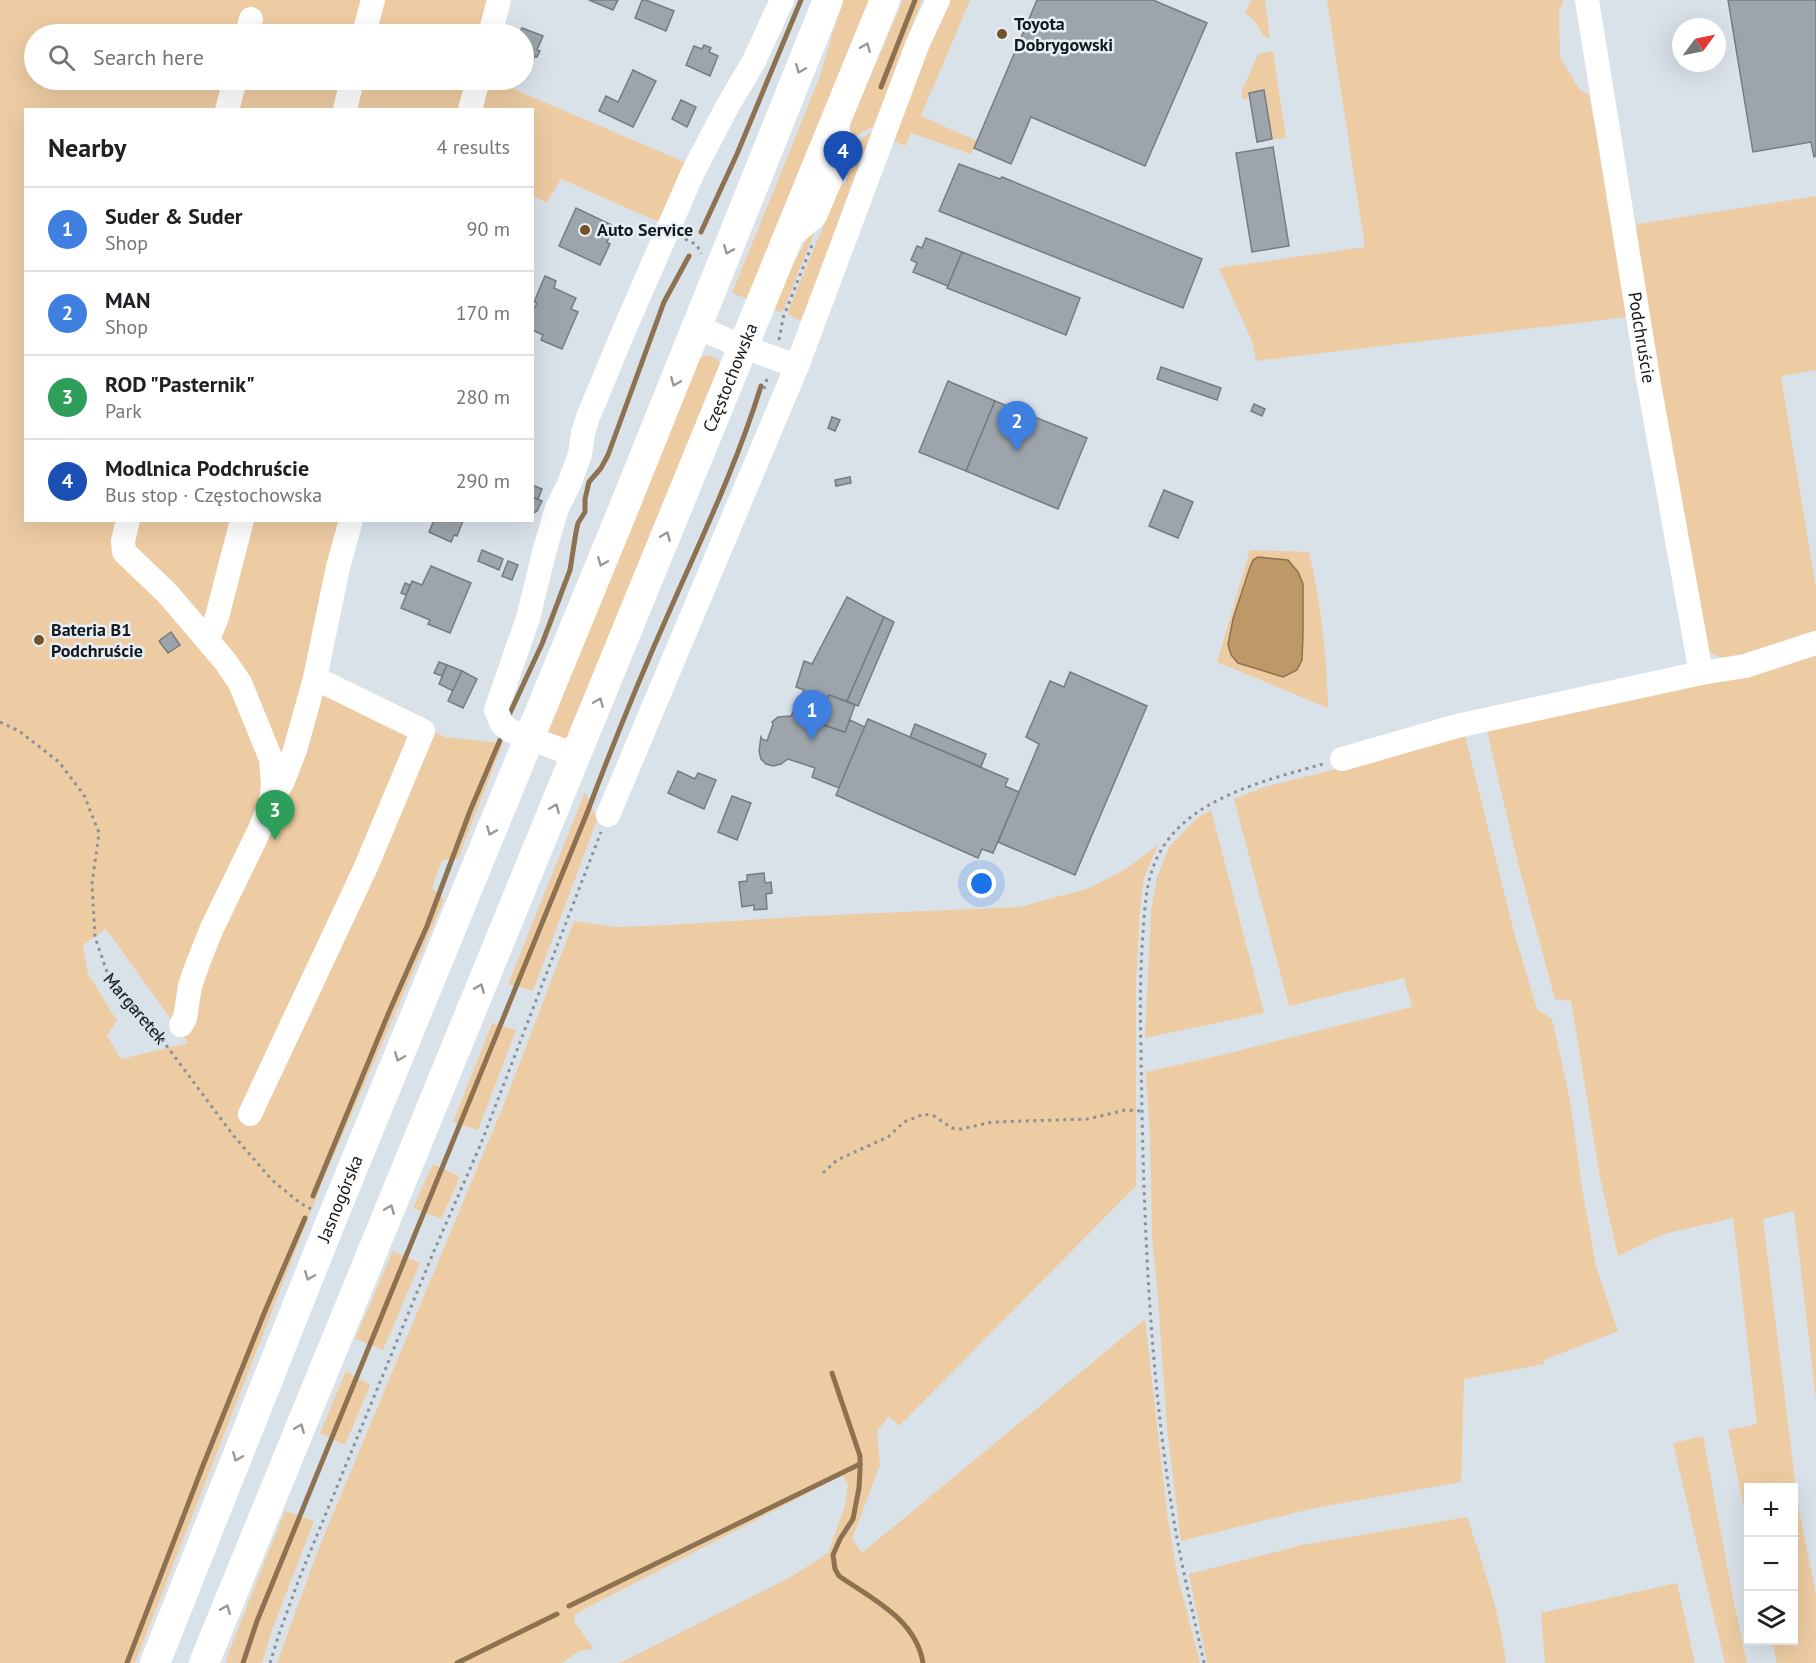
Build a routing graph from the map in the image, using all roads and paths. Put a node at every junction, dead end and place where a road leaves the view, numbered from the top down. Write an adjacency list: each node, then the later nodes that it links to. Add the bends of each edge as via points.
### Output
1 (373, 0): 8 (street)
2 (499, 0): 9 (street)
3 (782, 0): 27 (street, via 754,61 693,172 625,328 557,508 528,618 496,710 509,730)
4 (828, 0): 16 (main road, one-way to 16)
5 (885, 0): 17 (main road, Częstochowska, one-way to 5)
6 (938, 0): 18 (street, via 918,43)
7 (1587, 0): 24 (street, Podchruście, via 1649,384)
8 (367, 24)
9 (493, 24)
10 (232, 90): 13 (street)
11 (350, 90): 14 (street)
12 (475, 90): 15 (street)
13 (228, 108)
14 (345, 108)
15 (471, 108)
16 (697, 327): 17 (street); 27 (main road, one-way to 27)
17 (743, 347): 18 (street); 28 (main road, Częstochowska, one-way to 17)
18 (796, 366): 31 (street)
19 (128, 522): 22 (street, via 124,552)
20 (241, 522): 22 (street)
21 (350, 522): 25 (street)
22 (208, 640): 30 (street, via 240,682 271,759)
23 (1816, 643): 24 (street, via 1745,666)
24 (1701, 673): 29 (street, via 1457,726)
25 (315, 678): 30 (street, via 296,750); 34 (street, via 423,731 365,869)
26 (0, 722): 36 (path, Margaretek, via 19,730 59,762 84,795 99,833 92,884 95,937 109,978 272,1180)
27 (530, 738): 28 (street); 36 (main road, Jasnogórska, one-way to 36)
28 (577, 756): 37 (main road, one-way to 28)
29 (1342, 759): 33 (path, via 1266,780 1211,804 1171,835 1159,854 1144,908 1140,976)
30 (271, 801): 32 (street, via 212,928 190,986 186,1018)
31 (608, 815): 40 (path, via 480,1146 299,1578)
32 (181, 1025)
33 (1142, 1111): 35 (path, via 1125,1110 1088,1119 992,1122 961,1129 924,1114 904,1122 888,1137 837,1160); 41 (path, via 1155,1375 1172,1510)
34 (250, 1114)
35 (823, 1173)
36 (331, 1221): 37 (main road); 38 (main road, Jasnogórska, one-way to 38)
37 (377, 1241): 39 (main road, one-way to 37)
38 (155, 1663)
39 (204, 1663)
40 (270, 1663)
41 (1204, 1663)

